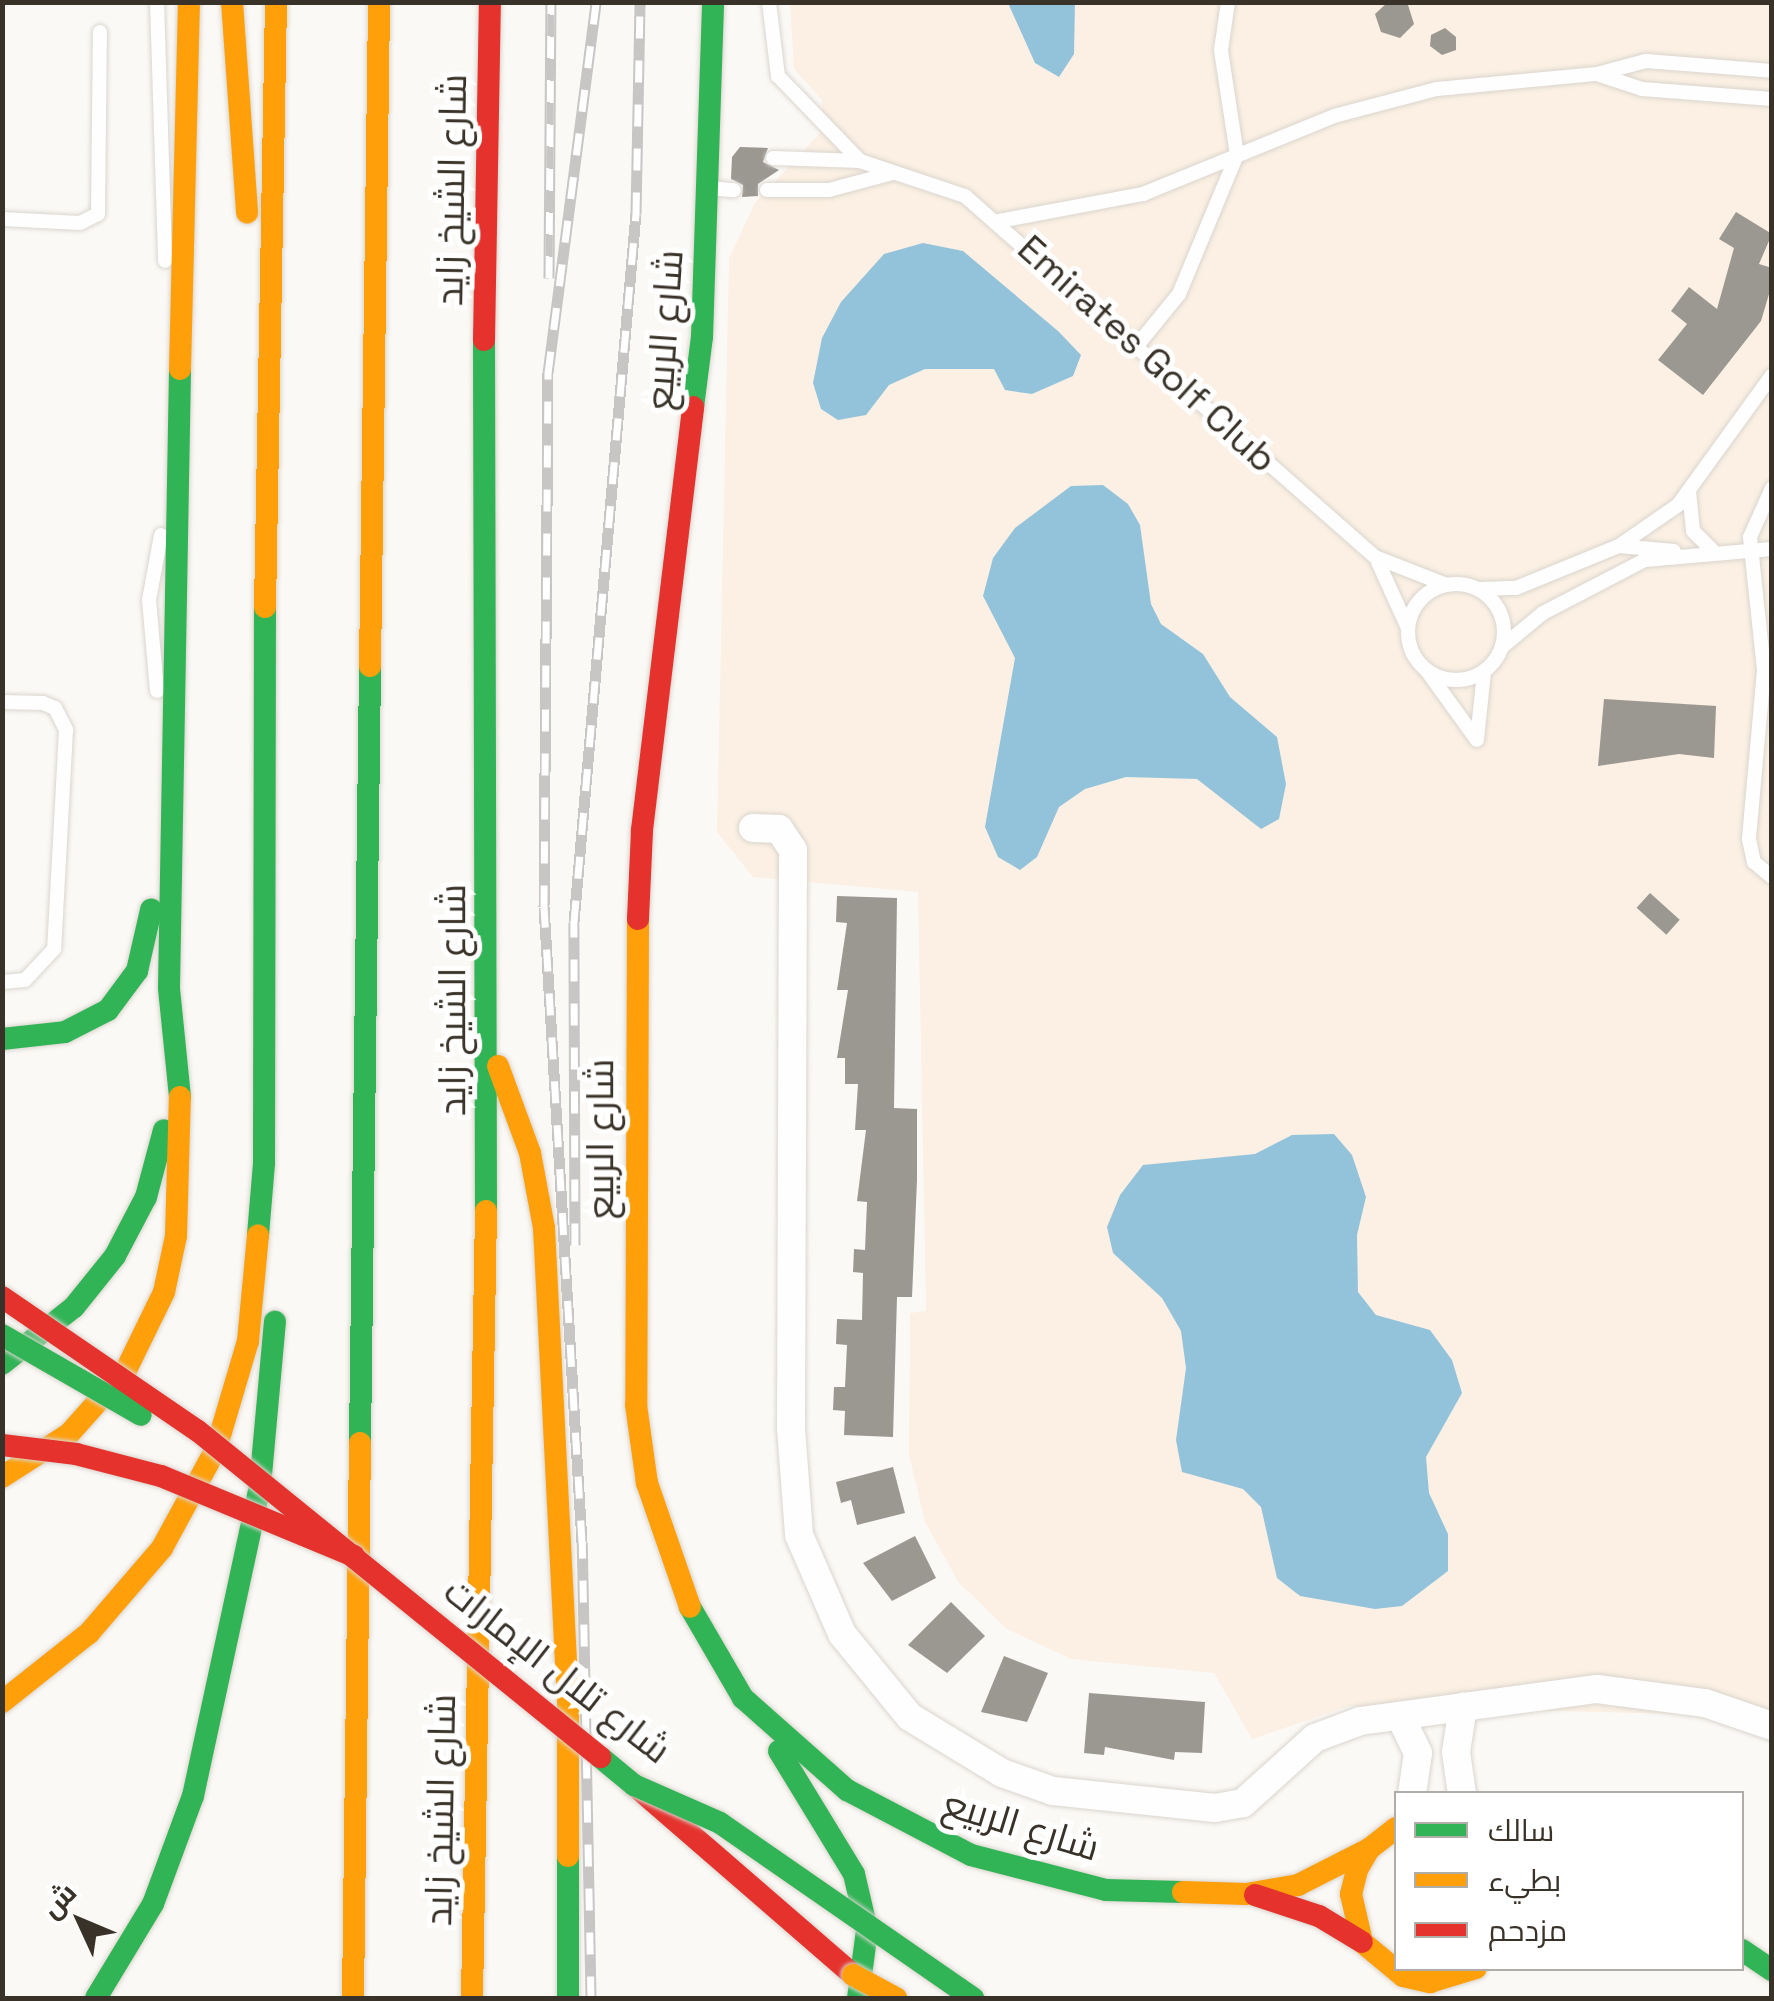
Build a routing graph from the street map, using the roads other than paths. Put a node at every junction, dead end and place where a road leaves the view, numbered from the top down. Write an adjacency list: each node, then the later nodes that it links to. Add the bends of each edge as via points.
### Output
1 (157, 2): 26 (lane, via 159,194)
2 (190, 2): 26 (main road)
3 (232, 2): 24 (main road, via 250,253)
4 (276, 2): 24 (main road)
5 (379, 2): 76 (main road, شارع الشيخ زايد)
6 (490, 2): 49 (main road, شارع الشيخ زايد, via 484,272)
7 (713, 2): 18 (main road, شارع الربيع, via 720,157)
8 (769, 2): 16 (lane, via 778,76)
9 (1228, 2): 14 (lane, via 1221,50)
10 (100, 32): 21 (lane, via 98,214 80,223)
11 (1772, 71): 12 (lane, via 1663,61)
12 (1597, 74): 13 (lane, via 1642,89); 14 (lane, via 1420,93 1334,116)
13 (1772, 98)
14 (1237, 156): 22 (lane, via 1143,194); 23 (lane, via 1178,294)
15 (773, 158): 16 (lane, Emirates Golf Club)
16 (860, 161): 17 (lane, Emirates Golf Club)
17 (905, 174): 20 (lane, Emirates Golf Club, via 814,192); 22 (lane, Emirates Golf Club, via 956,191)
18 (708, 188): 19 (lane); 58 (main road, شارع الربيع, via 697,398 638,897 636,1405 647,1483 669,1559 701,1631)
19 (734, 190)
20 (767, 190)
21 (2, 219)
22 (999, 221): 23 (lane, Emirates Golf Club)
23 (1135, 348): 34 (lane, Emirates Golf Club)
24 (266, 352): 50 (main road)
25 (1772, 375): 28 (lane)
26 (180, 377): 43 (main road)
27 (1772, 488): 30 (lane, via 1756,513)
28 (1689, 490): 29 (lane, via 1666,518); 32 (lane, via 1694,531)
29 (1620, 546): 33 (lane); 36 (lane, via 1516,588)
30 (1751, 549): 31 (lane); 32 (lane); 41 (lane)
31 (1772, 550)
32 (1713, 551): 33 (lane)
33 (1679, 553): 38 (lane, via 1628,566 1531,620)
34 (1374, 558): 35 (lane); 37 (lane)
35 (1447, 585): 36 (lane); 37 (lane, via 1420,601)
36 (1476, 589): 38 (lane, via 1498,607)
37 (1408, 630): 39 (lane)
38 (1502, 648): 40 (lane)
39 (1427, 670): 40 (lane, via 1455,680); 40 (lane, via 1477,740)
40 (1484, 672)
41 (1768, 674): 45 (lane, via 1749,840 1754,862)
42 (2, 702): 46 (lane, via 44,702 63,718 66,730 54,949 26,980)
43 (170, 798): 47 (main road); 48 (main road, via 143,956 130,986 81,1027)
44 (753, 828): 61 (street, via 779,830 793,850 791,1482 817,1586 873,1678 910,1716 986,1765 1053,1791 1106,1801 1229,1808 1256,1796 1329,1730)
45 (1772, 877)
46 (2, 982)
47 (174, 1036): 53 (main road, via 157,1166 132,1227 74,1307); 56 (main road, via 181,1110 178,1207 158,1306 126,1370 90,1414)
48 (2, 1038)
49 (489, 1046): 77 (main road, شارع الشيخ زايد); 78 (main road, via 530,1153 544,1228 568,1696)
50 (264, 1163): 59 (main road, via 248,1341 229,1413 200,1483 162,1548 115,1607); 75 (main road, via 277,1269 260,1486 182,1833 136,1939)
51 (2, 1297): 55 (main road, bridge, via 106,1362)
52 (2, 1335): 55 (main road, bridge)
53 (2, 1364)
54 (2, 1446): 57 (main road, bridge, via 76,1454 161,1476)
55 (231, 1458): 57 (main road, شارع تلال الإمارات, bridge)
56 (2, 1477)
57 (354, 1556): 65 (main road, شارع تلال الإمارات, bridge)
58 (743, 1698): 67 (main road, شارع الربيع, via 847,1790 971,1855 1106,1890); 79 (main road, via 854,1874 867,1930)
59 (2, 1702)
60 (1463, 1707): 61 (street); 62 (street, via 1597,1690 1651,1692); 64 (street)
61 (1400, 1716): 63 (street, via 1416,1743)
62 (1772, 1726)
63 (1415, 1784): 64 (street)
64 (1460, 1784)
65 (634, 1785): 74 (main road, bridge); 82 (main road, شارع تلال الإمارات, bridge, via 720,1823)
66 (1387, 1832): 67 (main road, شارع الربيع, via 1311,1880); 68 (main road, via 1351,1894)
67 (1246, 1894): 68 (main road, شارع الربيع, via 1295,1906)
68 (1362, 1942): 70 (main road, شارع الربيع)
69 (1744, 1951): 71 (main road)
70 (1394, 1969)
71 (1772, 1970)
72 (1397, 1971): 73 (main road, شارع الربيع, via 1430,1982)
73 (1466, 1971)
74 (853, 1975): 80 (main road, bridge); 81 (main road, bridge)
75 (96, 1998)
76 (353, 1998)
77 (472, 1998)
78 (568, 1998)
79 (858, 1998)
80 (870, 1998)
81 (896, 1998)
82 (973, 1998)

